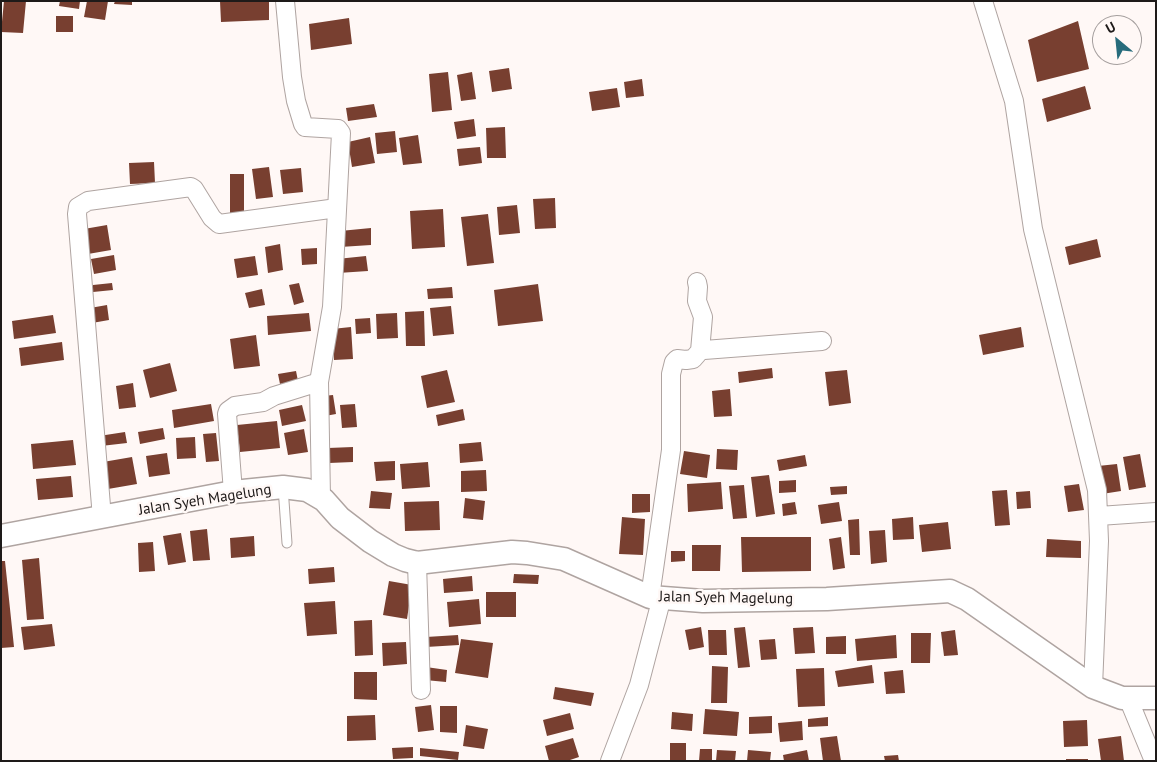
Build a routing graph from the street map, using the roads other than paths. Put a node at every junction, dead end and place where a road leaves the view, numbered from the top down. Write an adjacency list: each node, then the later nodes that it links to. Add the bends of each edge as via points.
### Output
1 (285, 1): 3 (street, via 292,77 303,124 305,127 338,129 341,133)
2 (983, 1): 12 (street, via 1014,101 1033,229 1097,490)
3 (337, 208): 7 (street, via 332,307); 13 (street, via 219,224 192,187 88,202 78,207)
4 (697, 282): 6 (street, via 697,301 703,317)
5 (822, 341): 6 (street)
6 (700, 351): 17 (street, via 693,359 678,359 672,365 671,450)
7 (318, 382): 9 (street, via 263,402 228,410); 10 (street)
8 (283, 487): 9 (street, Jalan Syeh Magelung); 10 (street, Jalan Syeh Magelung, via 307,490); 15 (lane)
9 (233, 492): 13 (street, Jalan Syeh Magelung)
10 (321, 498): 16 (street, Jalan Syeh Magelung, via 340,518 370,540 405,560)
11 (1156, 512): 12 (street)
12 (1098, 516): 18 (street)
13 (102, 518): 14 (street, Jalan Syeh Magelung)
14 (1, 536)
15 (287, 543)
16 (417, 563): 17 (street, Jalan Syeh Magelung, via 512,552 547,556 564,559); 19 (street)
17 (656, 597): 18 (street, Jalan Syeh Magelung, via 702,601 827,599 950,591 967,599); 22 (street, via 639,685)
18 (1093, 687): 20 (street, Jalan Syeh Magelung)
19 (421, 690)
20 (1128, 698): 21 (street, Jalan Syeh Magelung); 23 (street)
21 (1156, 698)
22 (610, 761)
23 (1154, 761)

